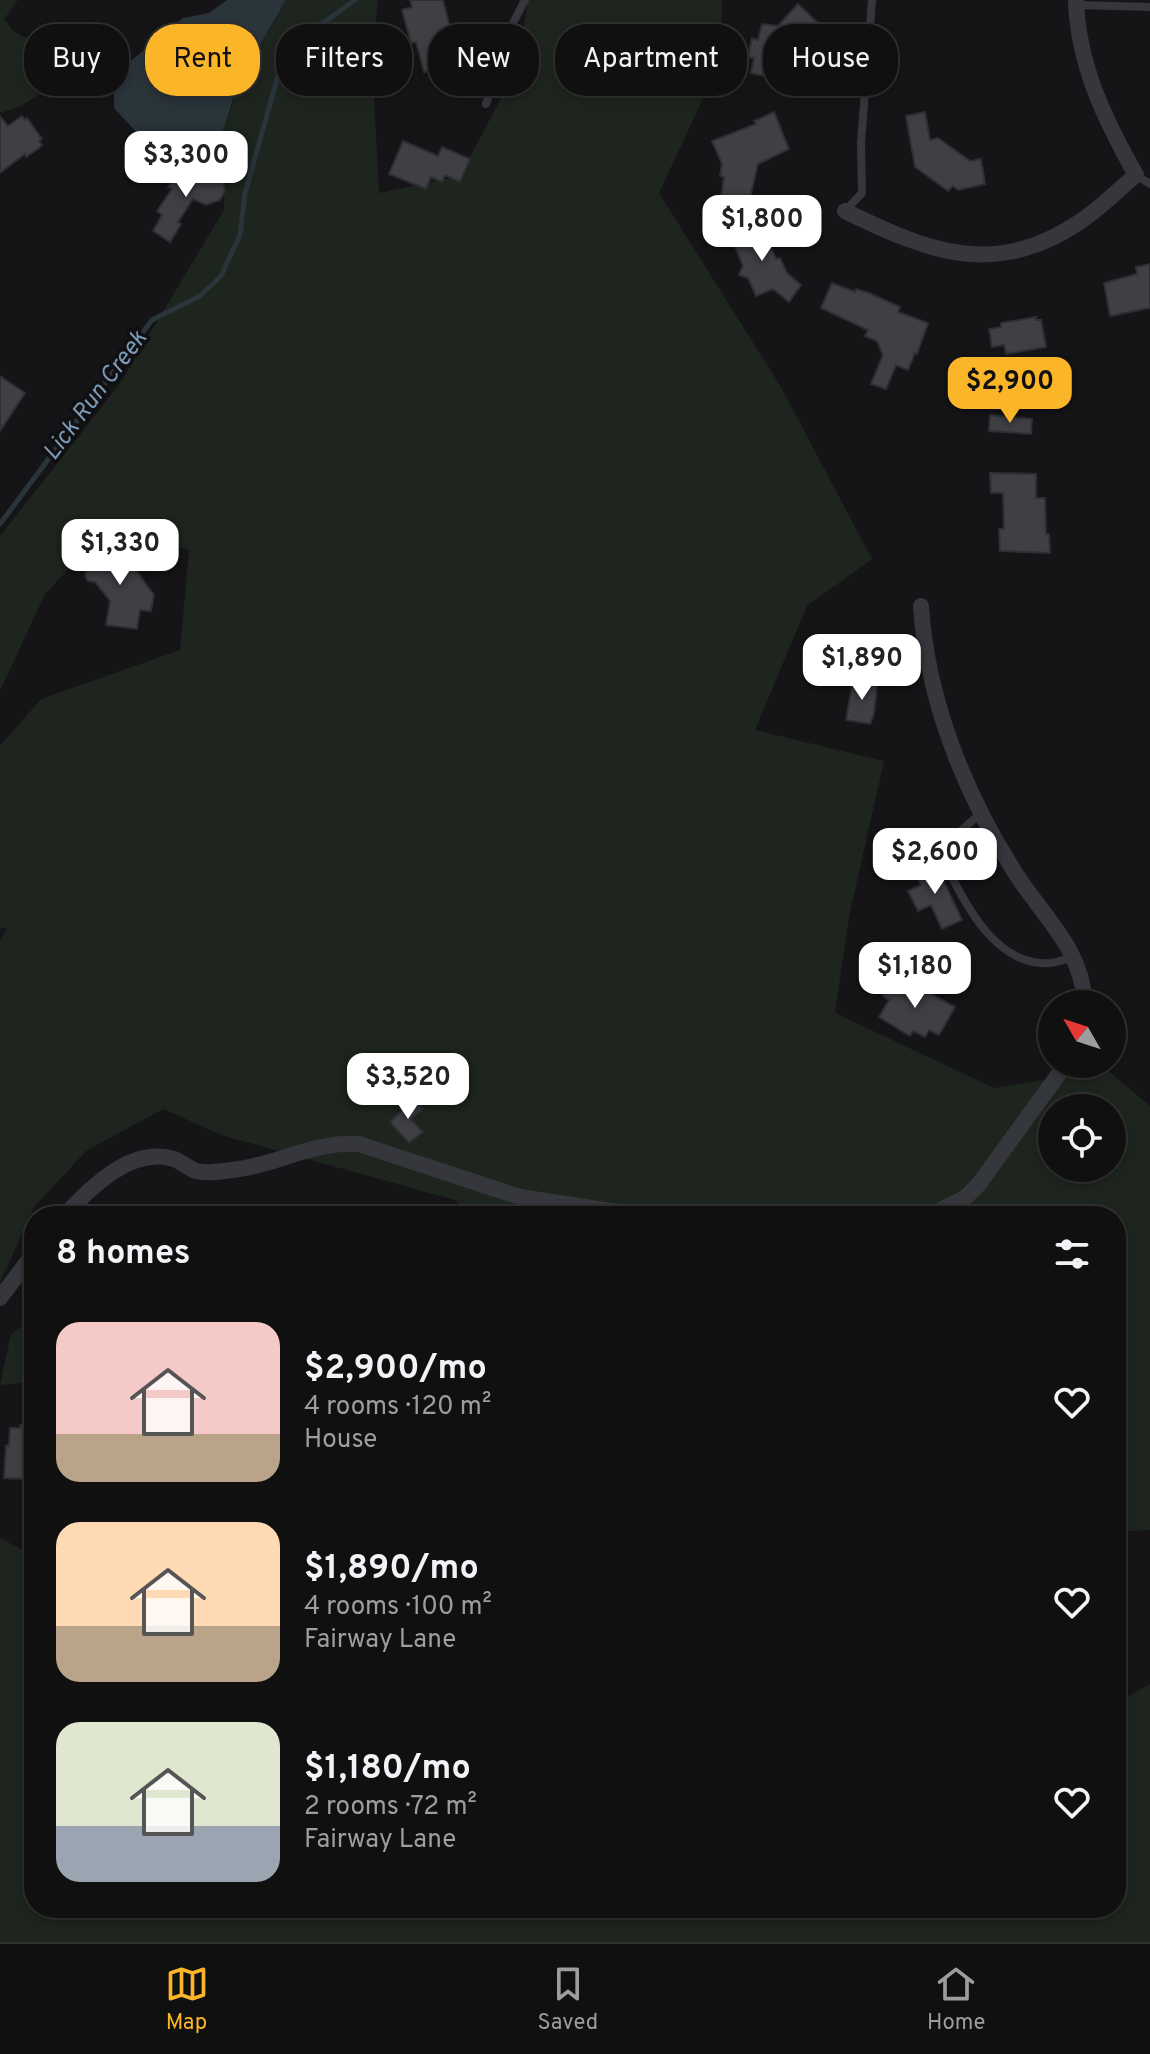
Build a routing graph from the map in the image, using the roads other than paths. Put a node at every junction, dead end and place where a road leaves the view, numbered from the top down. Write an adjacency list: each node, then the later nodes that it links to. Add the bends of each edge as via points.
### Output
1 (525, 0): 5 (lane)
2 (872, 0): 7 (lane, via 862,193)
3 (1076, 2): 4 (lane); 6 (street, via 1097,101)
4 (1150, 7)
5 (486, 104)
6 (1143, 179): 7 (street, via 1061,233 1009,252 930,249)
7 (845, 211)
8 (921, 606): 9 (street, via 935,691)
9 (982, 813): 10 (street, via 1015,872); 10 (lane, via 955,836 946,865 976,919 1015,956 1048,964)
10 (1075, 957): 11 (street)
11 (1084, 990)
12 (1056, 1078): 15 (street, via 979,1184)
13 (73, 1206): 14 (street, via 108,1174 148,1158 175,1159 196,1171 217,1172 343,1143 520,1197)
14 (578, 1206)
15 (949, 1206)
16 (24, 1266): 17 (street)
17 (0, 1298)

